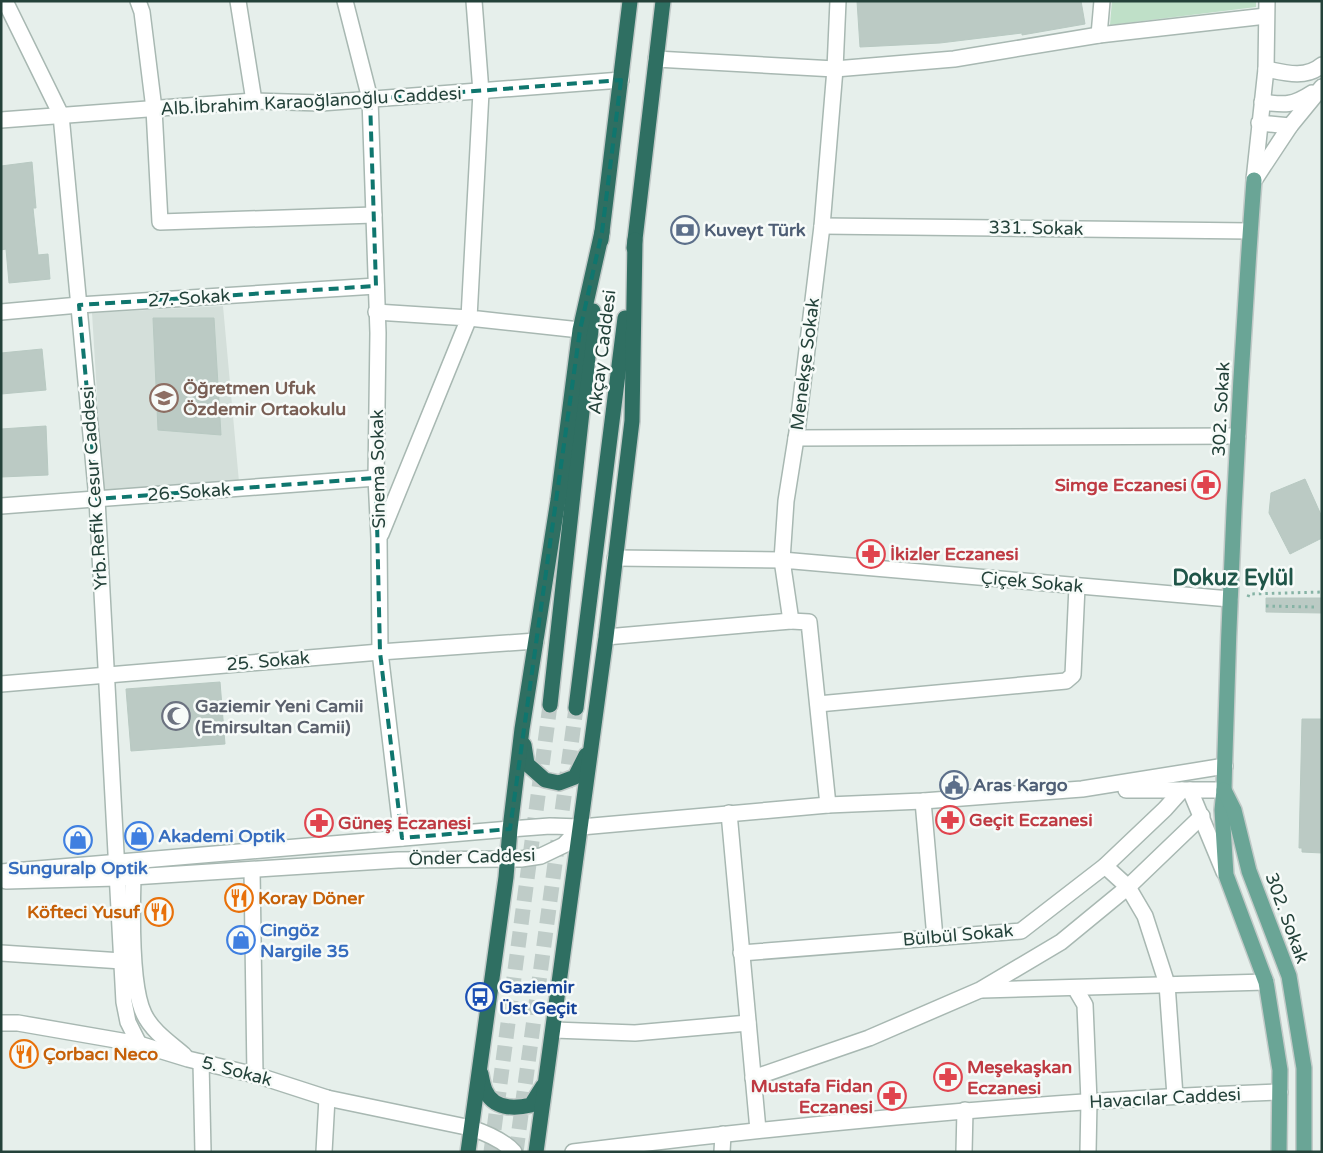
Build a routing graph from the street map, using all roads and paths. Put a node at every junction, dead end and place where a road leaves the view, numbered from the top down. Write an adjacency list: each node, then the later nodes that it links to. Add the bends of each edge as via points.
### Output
1 (5, 1): 23 (street)
2 (138, 1): 22 (street)
3 (238, 1): 20 (street)
4 (345, 1): 19 (street, Sinema Sokak)
5 (474, 1): 18 (street)
6 (630, 1): 16 (highway, Akçay Caddesi)
7 (663, 1): 12 (highway, Akçay Caddesi)
8 (838, 1): 15 (street, Menekşe Sokak)
9 (1102, 1): 11 (street)
10 (1267, 9): 11 (street); 14 (street)
11 (1099, 35): 15 (street, via 954,59)
12 (656, 59): 15 (street); 32 (highway, Akçay Caddesi)
13 (1322, 65): 14 (street, via 1307,73)
14 (1266, 68): 21 (street)
15 (835, 69): 29 (street, Menekşe Sokak)
16 (621, 80): 18 (street, Alb.İbrahim Karaoğlanoğlu Caddesi); 31 (highway, Akçay Caddesi)
17 (1322, 87): 21 (street, via 1299,102 1282,105); 26 (street)
18 (481, 92): 19 (street, Alb.İbrahim Karaoğlanoğlu Caddesi); 37 (street)
19 (370, 98): 20 (street, Alb.İbrahim Karaoğlanoğlu Caddesi, via 321,103); 28 (street, Sinema Sokak)
20 (254, 101): 22 (street, Alb.İbrahim Karaoğlanoğlu Caddesi)
21 (1262, 102): 25 (street)
22 (154, 109): 23 (street, Alb.İbrahim Karaoğlanoğlu Caddesi); 28 (street, via 160,222)
23 (61, 115): 24 (street, Alb.İbrahim Karaoğlanoğlu Caddesi); 34 (street, Yrb.Refik Cesur Caddesi)
24 (1, 120)
25 (1259, 124): 26 (street); 27 (street)
26 (1290, 126): 27 (street)
27 (1254, 180): 30 (main road, 302. Sokak)
28 (374, 215): 33 (street, Sinema Sokak)
29 (822, 226): 30 (street, 331. Sokak); 40 (street, Menekşe Sokak)
30 (1250, 230): 39 (main road, 302. Sokak)
31 (602, 232): 38 (highway); 60 (highway, Akçay Caddesi)
32 (635, 240): 45 (highway, via 632,421); 61 (highway, Akçay Caddesi)
33 (376, 286): 34 (street, 27. Sokak); 36 (street, Sinema Sokak)
34 (78, 305): 35 (street, 27. Sokak); 42 (street, Yrb.Refik Cesur Caddesi)
35 (1, 312)
36 (376, 312): 37 (street); 41 (street, Sinema Sokak)
37 (469, 318): 38 (street); 44 (street)
38 (580, 330): 55 (highway)
39 (1238, 436): 40 (street); 49 (main road, 302. Sokak)
40 (796, 438): 46 (street, Menekşe Sokak, via 786,500)
41 (376, 478): 42 (street, 26. Sokak); 44 (street, Sinema Sokak)
42 (97, 498): 43 (street, 26. Sokak); 57 (street, Yrb.Refik Cesur Caddesi)
43 (1, 506)
44 (379, 538): 56 (street, Sinema Sokak)
45 (615, 558): 46 (street); 54 (highway)
46 (782, 560): 47 (street, Çiçek Sokak); 53 (street)
47 (1077, 586): 49 (street, Çiçek Sokak); 59 (street, via 1073,675 1066,681)
48 (1322, 592): 50 (path, via 1248,594)
49 (1230, 599): 64 (main road, 302. Sokak)
50 (1248, 600)
51 (1266, 606): 52 (path)
52 (1316, 607)
53 (791, 621): 54 (street); 59 (street, via 809,622)
54 (606, 637): 63 (highway)
55 (536, 641): 56 (street, 25. Sokak); 62 (highway)
56 (380, 652): 57 (street, 25. Sokak); 74 (street, Sinema Sokak)
57 (107, 674): 58 (street, 25. Sokak); 76 (street, Yrb.Refik Cesur Caddesi)
58 (1, 684)
59 (818, 704): 69 (street)
60 (550, 705)
61 (576, 708)
62 (522, 729): 63 (highway, via 527,764 545,780 559,783 575,777); 73 (highway)
63 (592, 744): 72 (highway)
64 (1225, 766): 65 (street); 67 (main road, 302. Sokak)
65 (1082, 789): 66 (street); 68 (street)
66 (1186, 790): 67 (street); 71 (street); 77 (street, Bülbül Sokak)
67 (1224, 790): 80 (main road, 302. Sokak); 120 (main road, 302. Sokak, via 1234,810 1250,870 1289,976 1304,1068)
68 (923, 801): 69 (street); 85 (street)
69 (828, 805): 70 (street)
70 (730, 813): 72 (street); 87 (street)
71 (1202, 816): 80 (street); 84 (street)
72 (581, 827): 73 (street, Önder Caddesi); 75 (street, Önder Caddesi, via 564,845 541,856); 95 (highway)
73 (510, 829): 74 (street, Önder Caddesi); 75 (highway)
74 (402, 838): 76 (street, Önder Caddesi)
75 (508, 858): 78 (street, Önder Caddesi, via 398,860); 98 (highway)
76 (116, 862): 79 (street, Önder Caddesi); 81 (street); 82 (street, Yrb.Refik Cesur Caddesi)
77 (1105, 866): 84 (street); 85 (street, Bülbül Sokak, via 1021,931)
78 (252, 870): 81 (street, Önder Caddesi); 99 (street)
79 (1, 872)
80 (1226, 875): 89 (main road, 302. Sokak)
81 (133, 877): 82 (street, Önder Caddesi); 97 (street, via 134,960 139,1002 154,1029)
82 (117, 878): 83 (street, Önder Caddesi); 88 (street, Yrb.Refik Cesur Caddesi)
83 (1, 881)
84 (1128, 887): 90 (street, via 1145,916); 92 (street, via 1061,942)
85 (936, 938): 87 (street, Bülbül Sokak)
86 (1, 953): 88 (street)
87 (741, 953): 94 (street)
88 (122, 961): 96 (street, Yrb.Refik Cesur Caddesi, via 128,1022)
89 (1266, 982): 90 (street); 102 (main road, 302. Sokak, via 1280,1070)
90 (1167, 984): 91 (street); 103 (street)
91 (1075, 988): 92 (street); 105 (street, via 1085,1004)
92 (980, 990): 100 (street, via 869,1038)
93 (1, 1023): 96 (street, 5. Sokak, via 18,1023)
94 (748, 1023): 95 (street, via 635,1033); 100 (street)
95 (554, 1030): 101 (highway)
96 (139, 1044): 97 (street, 5. Sokak)
97 (194, 1060): 99 (street, 5. Sokak); 110 (street)
98 (480, 1068): 101 (highway, via 485,1092 503,1106 530,1105); 107 (highway)
99 (255, 1075): 104 (street, 5. Sokak)
100 (753, 1078): 108 (street)
101 (546, 1080): 114 (highway)
102 (1280, 1092): 103 (street, Havacılar Caddesi); 119 (main road, 302. Sokak)
103 (1175, 1096): 105 (street, Havacılar Caddesi)
104 (327, 1098): 107 (street, 5. Sokak); 111 (street)
105 (1089, 1101): 106 (street, Havacılar Caddesi); 118 (street)
106 (965, 1110): 108 (street, Havacılar Caddesi); 117 (street)
107 (471, 1128): 112 (highway); 113 (street, 5. Sokak, via 487,1133)
108 (758, 1130): 109 (street, Havacılar Caddesi)
109 (723, 1134): 115 (street, Havacılar Caddesi); 116 (street)
110 (203, 1152)
111 (324, 1152)
112 (468, 1152)
113 (514, 1152)
114 (536, 1152)
115 (573, 1152)
116 (722, 1152)
117 (964, 1152)
118 (1088, 1152)
119 (1280, 1152)
120 (1304, 1152)

